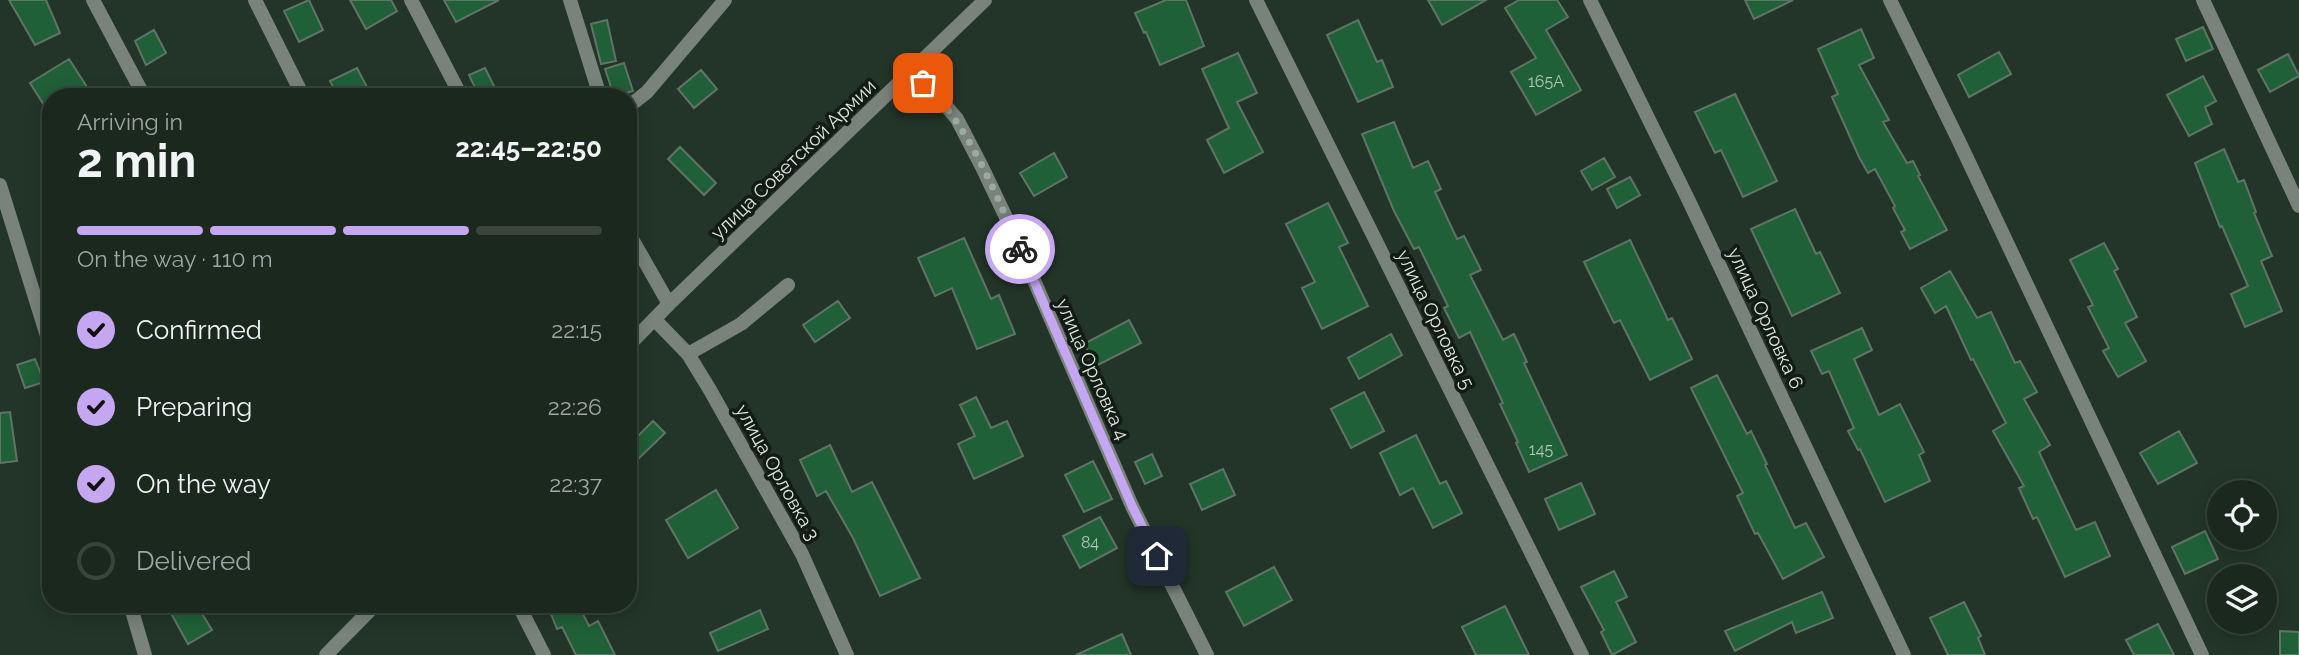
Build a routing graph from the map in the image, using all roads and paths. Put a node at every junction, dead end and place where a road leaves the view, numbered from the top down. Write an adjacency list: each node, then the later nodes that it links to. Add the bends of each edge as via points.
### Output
1 (93, 0): 12 (street)
2 (255, 0): 13 (street)
3 (411, 0): 14 (street)
4 (570, 0): 15 (street)
5 (725, 0): 16 (street)
6 (985, 0): 11 (street, улица Советской Армии)
7 (1256, 0): 34 (street, улица Орловка 5)
8 (1590, 0): 35 (street, улица Орловка 6)
9 (1889, 0): 36 (street)
10 (2203, 0): 18 (street)
11 (911, 72): 21 (street, улица Советской Армии); 33 (street, улица Орловка 4, via 957,120 982,167 1132,506)
12 (140, 88)
13 (299, 88)
14 (457, 88)
15 (598, 88)
16 (637, 100)
17 (0, 185): 22 (street)
18 (2299, 206)
19 (637, 252): 21 (street)
20 (788, 285): 25 (street, via 741,324)
21 (669, 304): 23 (street, улица Советской Армии)
22 (42, 320)
23 (655, 320): 24 (street, улица Советской Армии); 25 (street, улица Орловка 3)
24 (637, 337)
25 (688, 354): 32 (street, улица Орловка 3, via 802,554)
26 (133, 613): 29 (street)
27 (367, 613): 30 (street)
28 (523, 613): 31 (street)
29 (145, 655)
30 (327, 655)
31 (544, 655)
32 (848, 655)
33 (1207, 655)
34 (1582, 655)
35 (1903, 655)
36 (2202, 655)

